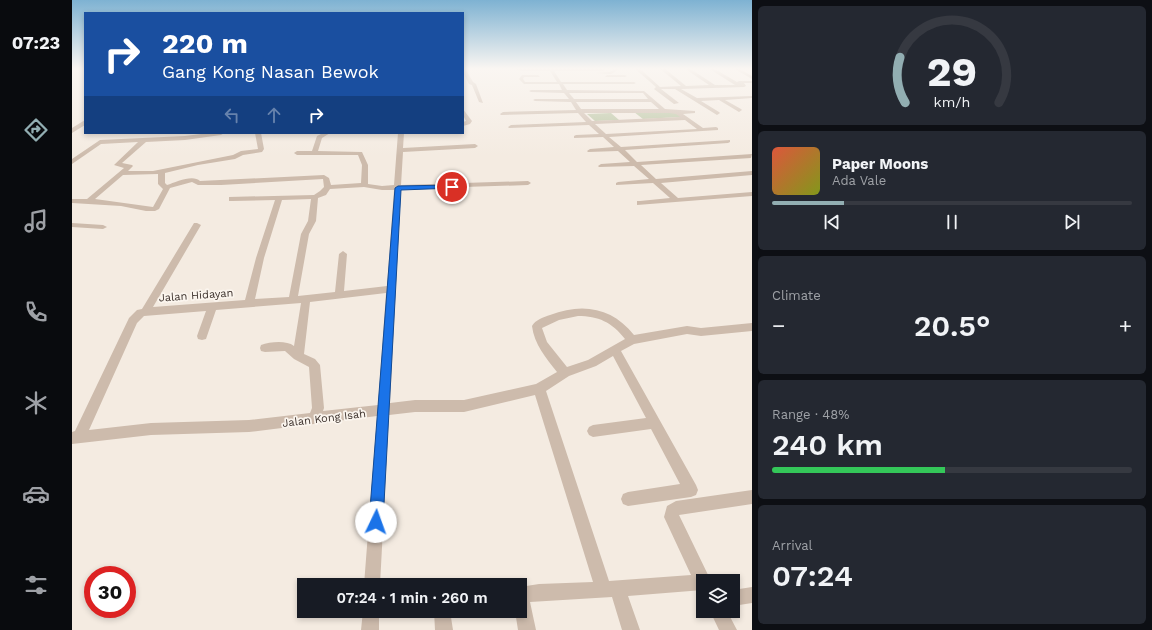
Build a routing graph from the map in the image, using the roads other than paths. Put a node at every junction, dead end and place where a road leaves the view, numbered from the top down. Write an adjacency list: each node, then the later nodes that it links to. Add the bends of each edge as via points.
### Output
1 (480, 97): 14 (street)
2 (569, 97): 11 (street)
3 (649, 97): 13 (street)
4 (669, 97): 15 (street)
5 (691, 97): 12 (street)
6 (716, 97): 9 (street)
7 (748, 97): 8 (street)
8 (741, 98): 9 (street); 16 (street)
9 (719, 99): 12 (street); 17 (street)
10 (534, 100): 11 (street)
11 (571, 100): 13 (street); 18 (street)
12 (695, 100): 24 (street)
13 (652, 101): 19 (street)
14 (482, 102)
15 (676, 103)
16 (752, 103)
17 (739, 110)
18 (579, 111): 19 (street); 23 (street); 29 (street)
19 (664, 111): 20 (street)
20 (674, 112): 21 (street); 26 (street)
21 (693, 112)
22 (464, 113): 28 (street, via 469,121)
23 (524, 113): 25 (street); 30 (street)
24 (717, 113)
25 (503, 114)
26 (686, 118): 29 (street); 33 (street)
27 (84, 123): 34 (street)
28 (466, 124)
29 (591, 124): 30 (street); 41 (street)
30 (535, 126): 31 (street)
31 (511, 127)
32 (716, 129): 33 (street)
33 (702, 130): 41 (street)
34 (72, 131)
35 (109, 134): 45 (street)
36 (176, 134): 43 (street)
37 (213, 134): 43 (street)
38 (258, 134): 61 (street, via 260,151 241,153 235,157)
39 (326, 134): 55 (street, via 319,137)
40 (401, 134): 50 (street)
41 (604, 135): 42 (street); 49 (street)
42 (576, 137)
43 (171, 139): 44 (street)
44 (143, 141): 45 (street); 62 (street, via 117,165 130,166)
45 (100, 142): 53 (street)
46 (728, 142): 47 (street)
47 (708, 143): 49 (street); 57 (street)
48 (475, 146): 50 (street)
49 (619, 149): 51 (street); 59 (street)
50 (400, 150): 70 (street)
51 (590, 151)
52 (72, 152): 53 (street)
53 (86, 152): 58 (street)
54 (297, 153): 55 (street)
55 (314, 153): 67 (street, via 360,154 365,165)
56 (751, 156): 57 (street)
57 (729, 157): 59 (street)
58 (72, 162)
59 (636, 164): 60 (street); 64 (street)
60 (601, 166)
61 (162, 172): 62 (street); 68 (street, via 161,184)
62 (123, 173): 77 (street)
63 (752, 174): 64 (street)
64 (655, 181): 66 (street); 75 (street)
65 (528, 183): 70 (street)
66 (618, 184)
67 (364, 185): 69 (street); 70 (street)
68 (167, 187): 69 (street, via 193,180 200,184 221,184 324,177 327,179); 77 (street, via 158,207 154,210)
69 (328, 187): 72 (street)
70 (398, 188): 83 (street)
71 (752, 194): 75 (street)
72 (315, 197): 73 (street); 86 (street)
73 (279, 198): 74 (street); 87 (street)
74 (232, 199)
75 (676, 200): 78 (street)
76 (72, 201): 77 (street)
77 (89, 201)
78 (640, 203)
79 (72, 225): 81 (street)
80 (197, 225): 89 (street)
81 (103, 227)
82 (343, 254): 84 (street)
83 (391, 289): 84 (street, Jalan Hidayan); 98 (street)
84 (339, 295): 85 (street, Jalan Hidayan)
85 (306, 299): 86 (street, Jalan Hidayan); 95 (street)
86 (293, 300): 87 (street, Jalan Hidayan)
87 (249, 304): 88 (street, Jalan Hidayan)
88 (212, 307): 89 (street, Jalan Hidayan); 91 (street)
89 (145, 312): 102 (street, Jalan Hidayan, via 133,321)
90 (750, 329): 92 (street, Jalan Kong Isah, via 701,332 687,330)
91 (202, 336)
92 (632, 340): 94 (street, Jalan Kong Isah); 96 (street, via 618,323 600,315 583,312 549,319 537,326 538,331 544,345)
93 (265, 348): 95 (street, via 287,347)
94 (614, 350): 96 (street, Jalan Kong Isah, via 592,363); 100 (street)
95 (298, 356): 99 (street, via 314,365 318,408)
96 (565, 373): 97 (street, Jalan Kong Isah)
97 (539, 389): 98 (street, Jalan Kong Isah, via 464,406 415,406); 108 (street)
98 (382, 411): 99 (street, Jalan Kong Isah); 106 (street)
99 (312, 419): 102 (street, Jalan Kong Isah, via 249,426 151,429)
100 (655, 423): 101 (street); 104 (street, via 691,490)
101 (593, 431)
102 (76, 437)
103 (752, 497): 105 (street, via 676,508 672,511 671,517)
104 (628, 499)
105 (699, 574)
106 (372, 578)
107 (696, 583): 108 (street)
108 (610, 589): 109 (street); 119 (street)
109 (527, 594)
110 (752, 594): 111 (street)
111 (740, 597)
112 (371, 618): 116 (street)
113 (443, 618): 117 (street)
114 (525, 618): 118 (street)
115 (722, 618): 120 (street)
116 (370, 630)
117 (444, 630)
118 (527, 630)
119 (631, 630)
120 (728, 630)

